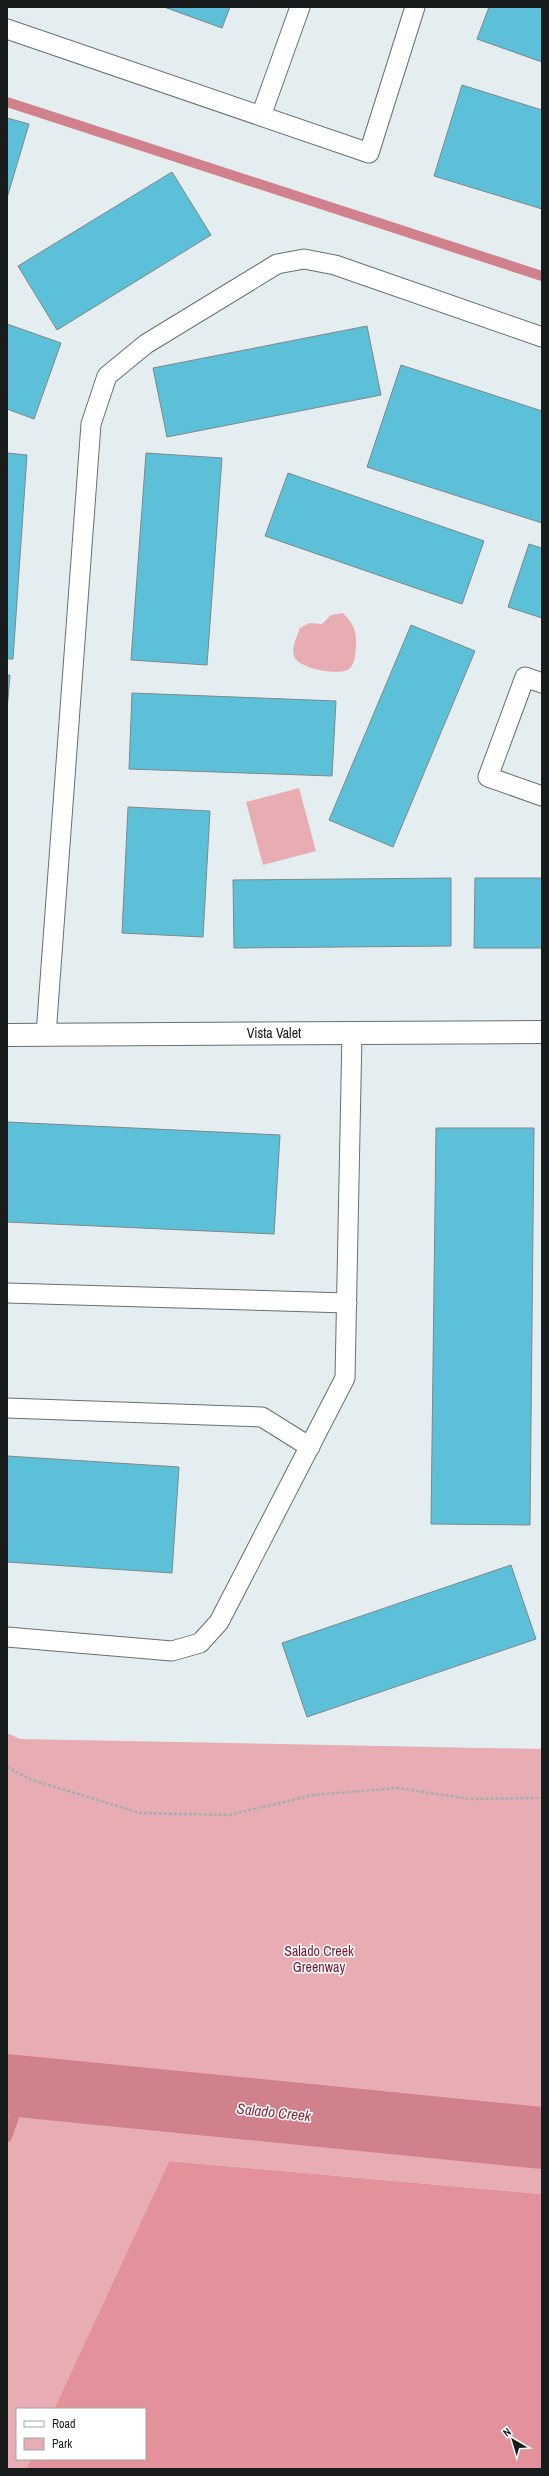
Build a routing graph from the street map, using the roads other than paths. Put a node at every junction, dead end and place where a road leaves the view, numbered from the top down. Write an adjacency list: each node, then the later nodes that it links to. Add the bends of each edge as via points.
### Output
1 (300, 7): 4 (lane)
2 (415, 7): 4 (lane, via 369,152)
3 (7, 29): 4 (lane)
4 (261, 116)
5 (542, 337): 11 (lane, via 335,265 304,259 277,264 146,344 107,376 91,424)
6 (542, 683): 7 (lane, via 525,677 488,777)
7 (542, 796)
8 (542, 1032): 9 (street, Vista Valet)
9 (352, 1033): 11 (street, Vista Valet); 13 (lane)
10 (7, 1035): 11 (street, Vista Valet)
11 (46, 1035)
12 (7, 1293): 13 (lane)
13 (347, 1303): 15 (lane, via 345,1378)
14 (7, 1408): 15 (lane, via 262,1417)
15 (310, 1447): 16 (lane, via 219,1622 200,1643 172,1651)
16 (7, 1637)

